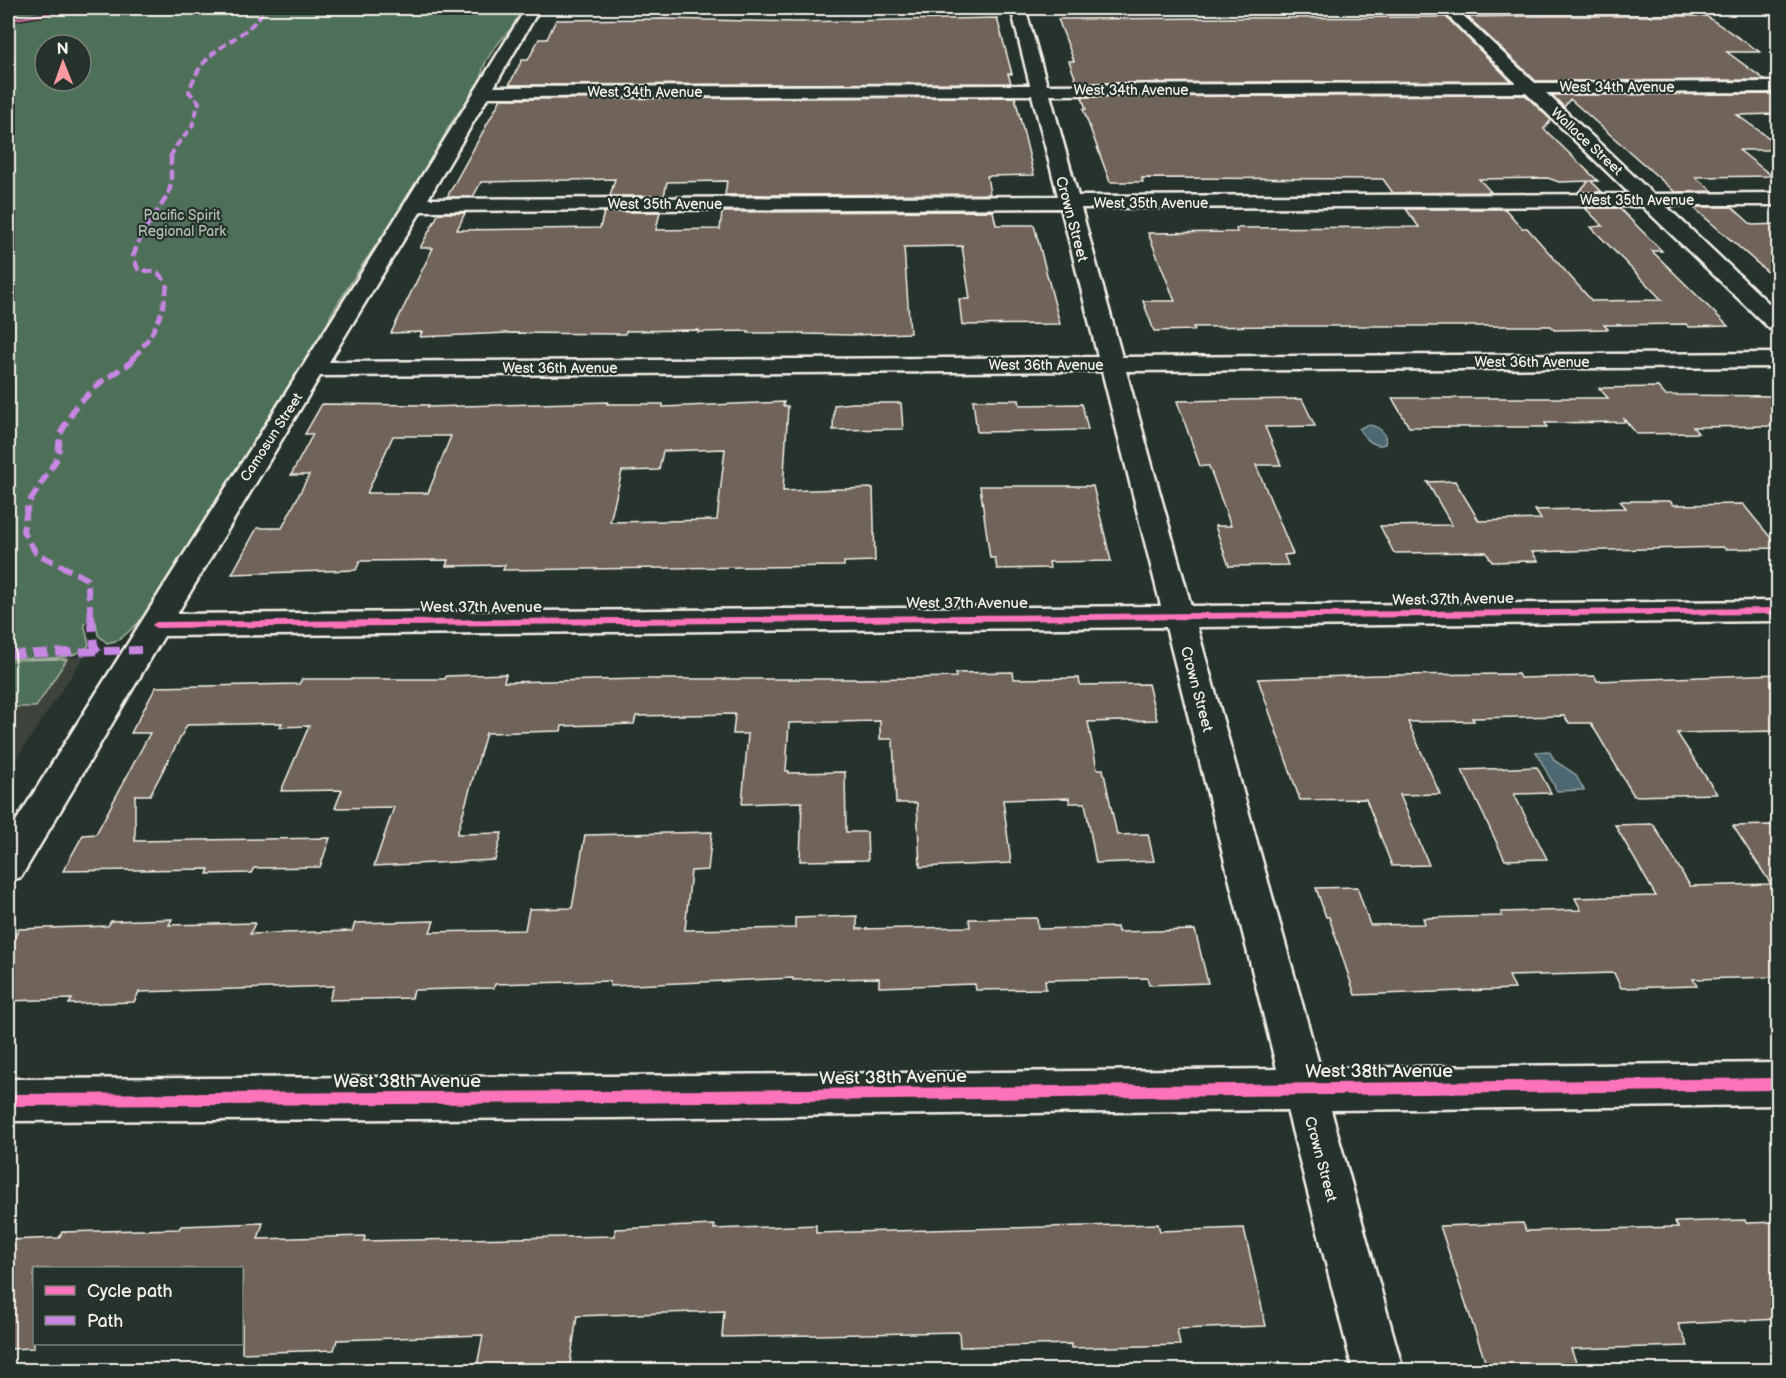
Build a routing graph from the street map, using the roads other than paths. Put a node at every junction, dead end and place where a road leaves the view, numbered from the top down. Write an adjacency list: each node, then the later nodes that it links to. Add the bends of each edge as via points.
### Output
1 (533, 8): 7 (street, Camosun Street)
2 (1018, 8): 6 (street, Crown Street)
3 (1447, 8): 5 (street, Wallace Street)
4 (1779, 87): 5 (street, West 34th Avenue)
5 (1531, 88): 6 (street, West 34th Avenue); 9 (street, Wallace Street)
6 (1039, 90): 7 (street, West 34th Avenue); 10 (street, Crown Street)
7 (483, 92): 11 (street, Camosun Street)
8 (1779, 199): 9 (street, West 35th Avenue)
9 (1649, 200): 10 (street, West 35th Avenue); 12 (street, Wallace Street)
10 (1068, 204): 11 (street, West 35th Avenue); 14 (street, Crown Street)
11 (416, 205): 15 (street, Camosun Street)
12 (1779, 324)
13 (1779, 360): 14 (street, West 36th Avenue)
14 (1112, 365): 15 (street, West 36th Avenue); 17 (street, Crown Street)
15 (314, 369): 18 (street, Camosun Street)
16 (1779, 611): 17 (street, West 37th Avenue)
17 (1178, 616): 18 (street, West 37th Avenue); 21 (street, Crown Street)
18 (156, 625): 19 (street, Camosun Street)
19 (8, 866)
20 (1779, 1084): 21 (street, West 38th Avenue)
21 (1302, 1088): 22 (street, West 38th Avenue); 23 (street, Crown Street)
22 (8, 1100)
23 (1378, 1371)

